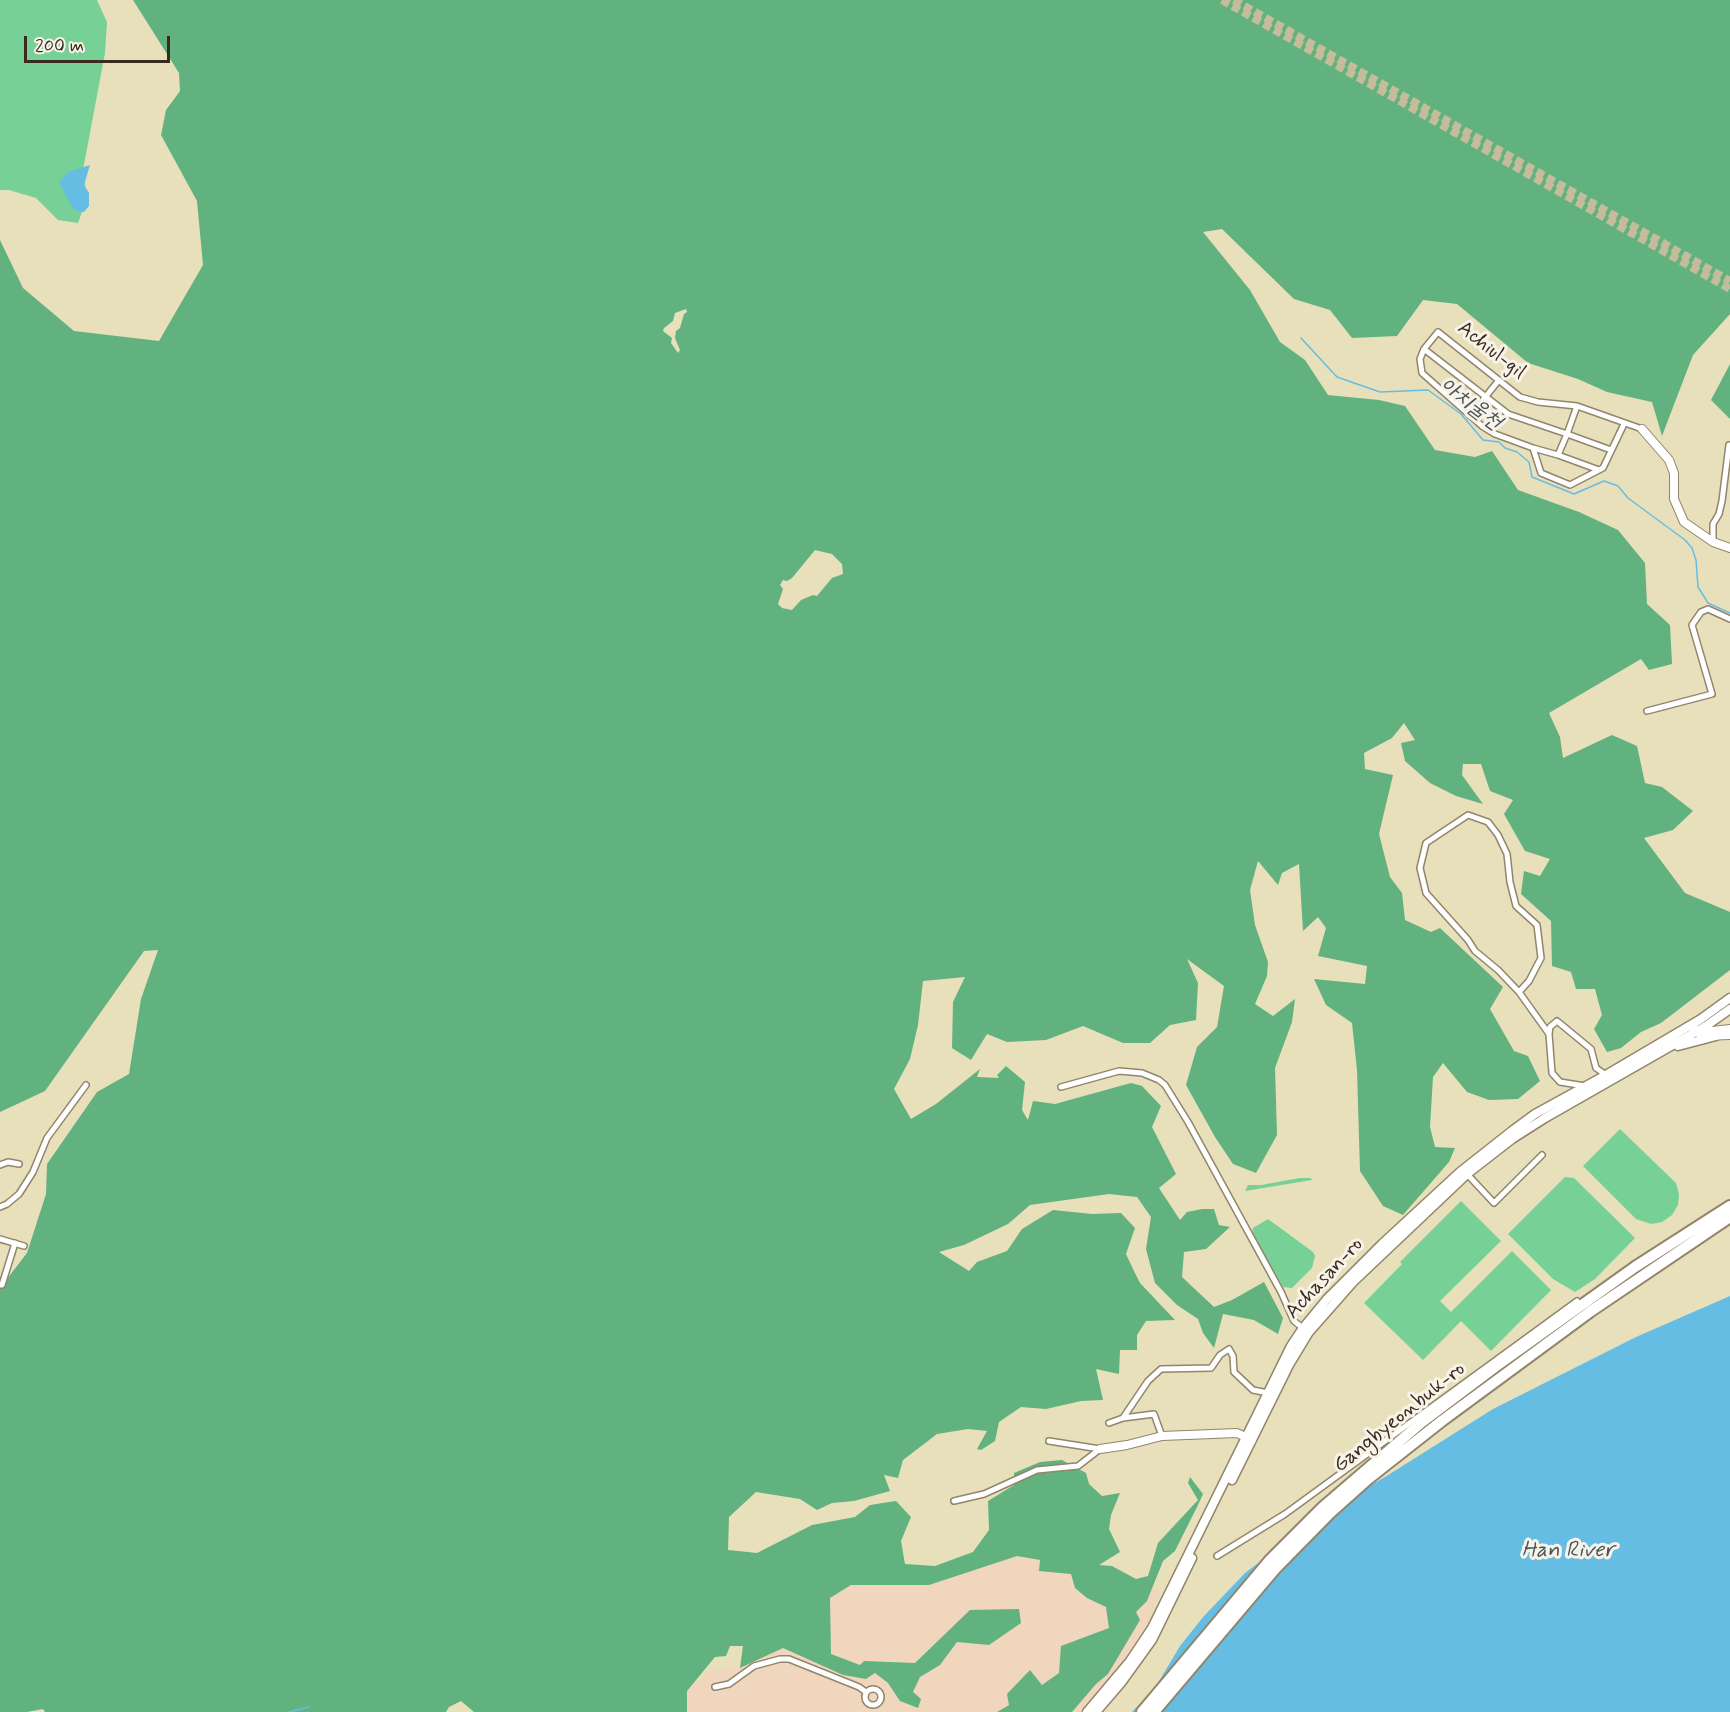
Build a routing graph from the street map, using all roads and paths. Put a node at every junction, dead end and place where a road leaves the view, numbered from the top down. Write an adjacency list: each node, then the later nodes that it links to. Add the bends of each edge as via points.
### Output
1 (1424, 349): 2 (street, Achiul-gil, via 1438,332); 3 (street); 5 (street, Achiul-gil, via 1420,359 1422,373)
2 (1499, 380): 3 (street); 4 (street, Achiul-gil, via 1520,397)
3 (1485, 398): 5 (street); 8 (street, via 1508,414)
4 (1577, 406): 6 (street, Achiul-gil); 8 (street)
5 (1470, 416): 10 (street, Achiul-gil, via 1495,434)
6 (1624, 424): 7 (street, Achiul-gil); 11 (street)
7 (1642, 429): 14 (street, Achiul-gil, via 1669,460 1674,472 1674,500 1684,522)
8 (1567, 434): 11 (street); 12 (street)
9 (1729, 445): 14 (street)
10 (1533, 447): 12 (street, Achiul-gil); 13 (street, via 1540,472 1570,485)
11 (1611, 450): 13 (street)
12 (1558, 455): 13 (street, Achiul-gil)
13 (1599, 470)
14 (1713, 542): 15 (street, Achiul-gil)
15 (1730, 548)
16 (1730, 619): 17 (street, via 1708,609 1692,625 1712,694)
17 (1647, 711)
18 (1519, 992): 18 (street, via 1541,958 1537,925 1516,906 1507,854 1498,835 1488,822 1468,815 1426,843 1420,868 1426,893 1475,951); 23 (street)
19 (1730, 998): 21 (main road, Achasan-ro)
20 (1730, 1009): 21 (main road, Achasan-ro)
21 (1693, 1028): 22 (street, via 1703,1032); 25 (street, via 1702,1036); 26 (main road, Achasan-ro); 27 (main road, Achasan-ro)
22 (1730, 1029)
23 (1549, 1034): 27 (street, via 1557,1021 1591,1049 1596,1068); 29 (street, via 1552,1073 1560,1082)
24 (1730, 1035): 25 (street)
25 (1716, 1036): 26 (main road)
26 (1665, 1049): 34 (main road, Achasan-ro, via 1545,1118)
27 (1606, 1075): 29 (main road, Achasan-ro)
28 (86, 1085): 36 (street, via 47,1138 19,1194)
29 (1585, 1086): 42 (main road, Achasan-ro, via 1536,1114 1460,1172 1382,1244)
30 (1061, 1087): 44 (street, via 1119,1071 1142,1072 1165,1084 1294,1320)
31 (1542, 1155): 34 (street, via 1494,1203)
32 (19, 1164): 33 (street, via 8,1162)
33 (0, 1166)
34 (1467, 1174): 42 (main road, Achasan-ro)
35 (1730, 1206): 43 (highway, Gangbyeonbuk-ro)
36 (0, 1207)
37 (1730, 1217): 43 (highway, Gangbyeonbuk-ro)
38 (0, 1239): 39 (street)
39 (15, 1243): 40 (street); 41 (street)
40 (24, 1246)
41 (0, 1285)
42 (1330, 1302): 44 (main road, Achasan-ro)
43 (1583, 1306): 54 (street, via 1284,1514); 59 (highway, Gangbyeonbuk-ro, via 1422,1422 1323,1507 1270,1560); 60 (highway, Gangbyeonbuk-ro, via 1330,1513 1275,1569)
44 (1306, 1330): 45 (main road, Achasan-ro)
45 (1299, 1341): 46 (main road, Achasan-ro); 50 (main road, Achasan-ro)
46 (1268, 1393): 47 (street, via 1253,1390 1234,1372 1229,1350 1211,1368 1161,1369 1148,1381); 50 (main road, Achasan-ro)
47 (1124, 1418): 48 (street); 49 (street, via 1154,1414)
48 (1109, 1423)
49 (1162, 1436): 50 (street, via 1238,1434); 52 (street)
50 (1249, 1438): 57 (main road, Achasan-ro, via 1152,1628); 58 (main road, Achasan-ro, via 1152,1640)
51 (1049, 1441): 52 (street)
52 (1100, 1449): 53 (street, via 1078,1466 1037,1470 984,1494)
53 (954, 1501)
54 (1217, 1556)
55 (715, 1687): 56 (street, via 729,1684 754,1666 789,1659)
56 (866, 1692)
57 (1087, 1712)
58 (1096, 1712)
59 (1142, 1712)
60 (1154, 1712)

